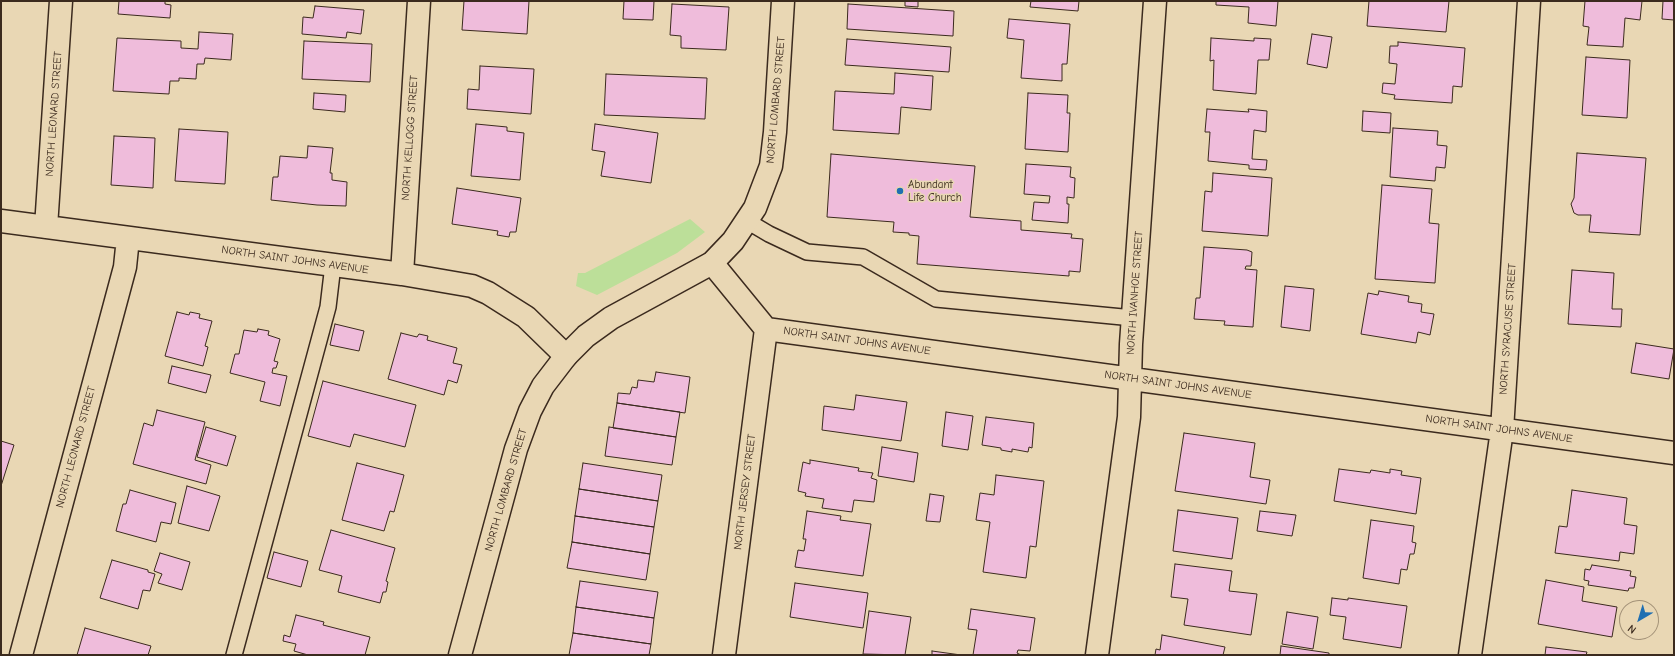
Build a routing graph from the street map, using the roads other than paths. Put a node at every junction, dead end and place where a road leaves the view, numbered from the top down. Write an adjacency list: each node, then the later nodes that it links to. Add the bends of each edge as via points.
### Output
1 (61, 1): 8 (street, NORTH LEONARD STREET)
2 (419, 1): 12 (street, NORTH KELLOGG STREET)
3 (783, 1): 7 (street, NORTH LOMBARD STREET, via 771,166 761,194)
4 (1155, 1): 13 (street, NORTH IVANHOE STREET)
5 (1529, 1): 17 (street, NORTH SYRACUSE STREET)
6 (1, 221): 8 (street, NORTH SAINT JOHNS AVENUE)
7 (747, 221): 10 (street, NORTH LOMBARD STREET, via 733,241); 13 (lane, via 807,252 863,257 936,299)
8 (46, 227): 9 (street, NORTH SAINT JOHNS AVENUE)
9 (128, 238): 11 (street, NORTH SAINT JOHNS AVENUE); 19 (street, NORTH LEONARD STREET, via 125,267)
10 (712, 263): 14 (street); 15 (street, NORTH LOMBARD STREET, via 611,318 586,336)
11 (333, 265): 12 (street, NORTH SAINT JOHNS AVENUE); 20 (lane, via 328,307)
12 (402, 274): 15 (street, NORTH SAINT JOHNS AVENUE, via 456,283 488,293 526,317)
13 (1133, 318): 16 (street, NORTH IVANHOE STREET)
14 (766, 329): 16 (street, NORTH SAINT JOHNS AVENUE); 22 (street, NORTH JERSEY STREET)
15 (566, 356): 21 (street, NORTH LOMBARD STREET, via 537,396 522,430)
16 (1131, 379): 17 (street, NORTH SAINT JOHNS AVENUE); 23 (street, NORTH IVANHOE STREET, via 1130,417)
17 (1502, 430): 18 (street, NORTH SAINT JOHNS AVENUE); 24 (street, NORTH SYRACUSE STREET)
18 (1674, 453)
19 (21, 655)
20 (234, 655)
21 (460, 655)
22 (724, 655)
23 (1097, 655)
24 (1470, 655)

